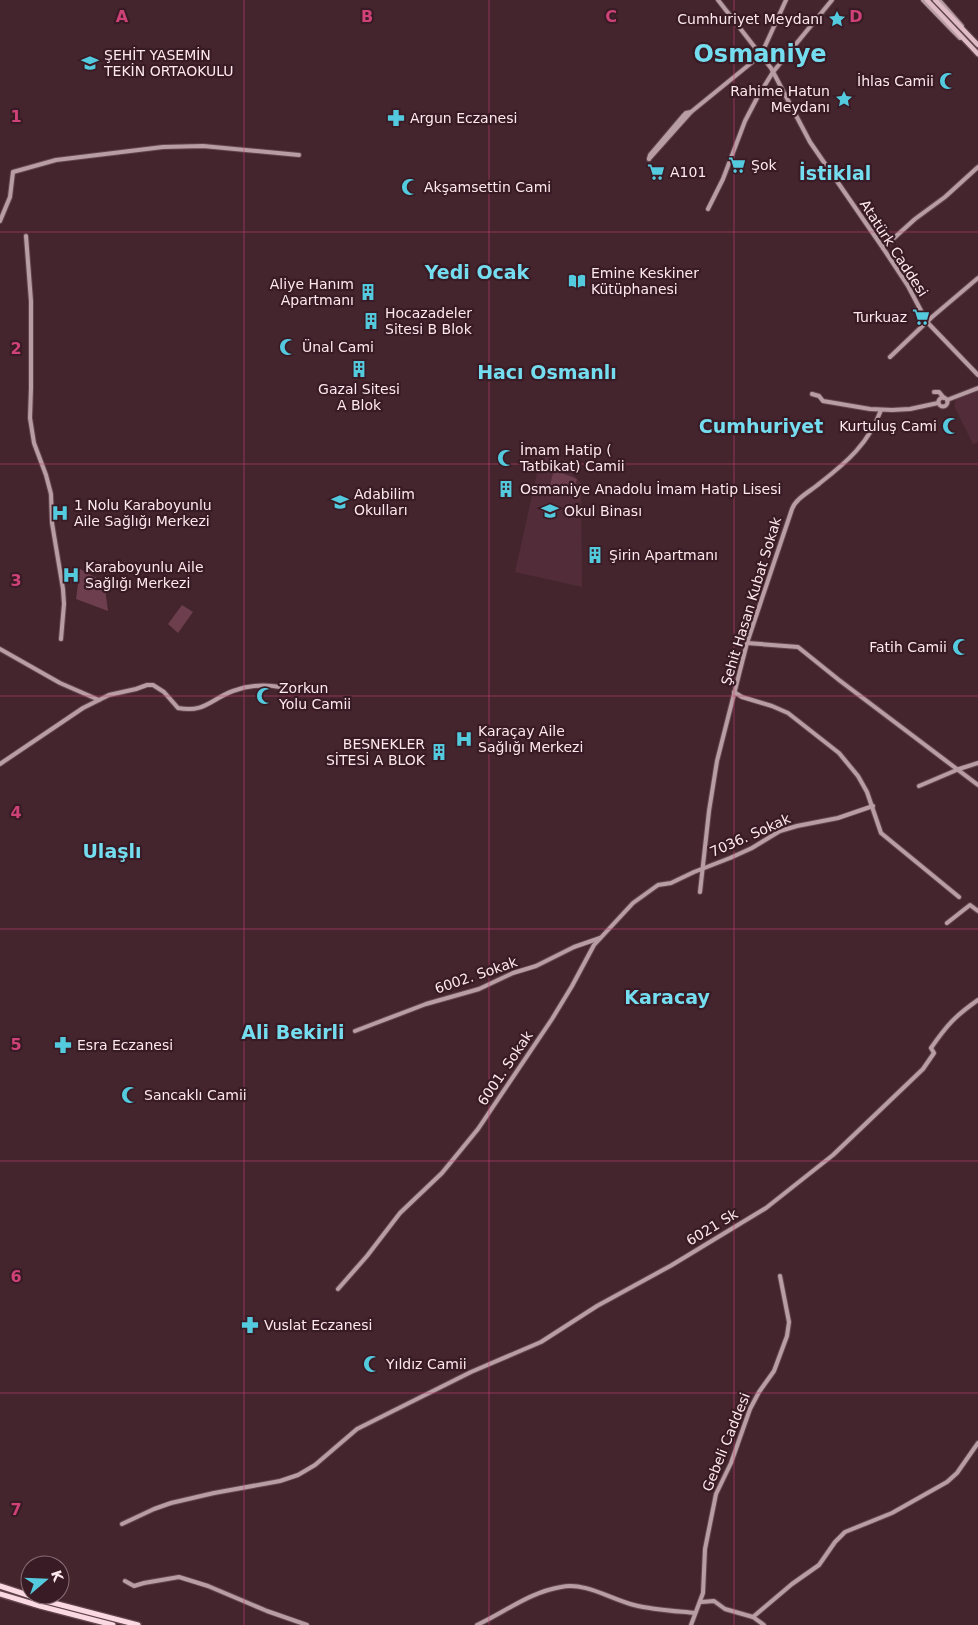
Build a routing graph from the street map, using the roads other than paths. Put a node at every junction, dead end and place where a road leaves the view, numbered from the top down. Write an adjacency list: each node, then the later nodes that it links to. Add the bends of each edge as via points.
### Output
1 (718, 0): 14 (street, Atatürk Caddesi)
2 (786, 0): 14 (street)
3 (832, 0): 15 (street)
4 (923, 0): 11 (street)
5 (928, 0): 11 (main road)
6 (935, 0): 8 (main road)
7 (939, 0): 8 (street)
8 (969, 36): 10 (main road)
9 (978, 36): 10 (street)
10 (974, 40): 12 (main road)
11 (965, 41): 13 (main road)
12 (978, 45)
13 (978, 54)
14 (761, 55): 15 (street, Atatürk Caddesi); 16 (street)
15 (773, 72): 19 (street, via 745,121); 22 (street, Atatürk Caddesi, via 810,142)
16 (691, 112): 16 (street, via 683,116 649,159)
17 (299, 156): 20 (street, via 197,146 56,160 13,172 10,197)
18 (978, 167): 22 (street)
19 (708, 209)
20 (0, 221)
21 (26, 236): 32 (street, via 31,301 30,418 34,443 51,494 52,523 64,590)
22 (883, 248): 24 (street, Atatürk Caddesi)
23 (978, 278): 24 (street)
24 (927, 322): 25 (street); 26 (street, Atatürk Caddesi)
25 (890, 357)
26 (978, 375)
27 (978, 388): 29 (street)
28 (812, 394): 31 (street, via 823,400)
29 (946, 401): 30 (street, via 940,398); 30 (street, via 942,407); 30 (street, via 939,392 934,392)
30 (938, 402): 31 (street, via 910,409)
31 (881, 410): 33 (street, Şehit Hasan Kubat Sokak, via 875,426 858,450 793,505)
32 (61, 639)
33 (747, 643): 36 (street, Şehit Hasan Kubat Sokak); 40 (street, via 798,647 890,720)
34 (0, 649): 37 (street, via 60,683)
35 (280, 687): 37 (street, via 256,685 241,688 197,708 178,708 164,692 151,684)
36 (734, 692): 43 (street, via 788,714 824,741 850,764); 44 (street, Şehit Hasan Kubat Sokak, via 717,761)
37 (99, 700): 39 (street)
38 (978, 763): 40 (street)
39 (0, 764)
40 (959, 769): 41 (street); 42 (street)
41 (978, 785)
42 (919, 786)
43 (873, 806): 44 (street, 7036. Sokak, via 838,818 787,828 752,848); 47 (street, via 878,826 887,838)
44 (703, 868): 45 (street, 7036. Sokak); 46 (street, Şehit Hasan Kubat Sokak)
45 (694, 872): 50 (street, 6001. Sokak, via 671,883 658,885 644,894)
46 (700, 892)
47 (959, 896)
48 (978, 911): 49 (street, via 970,905)
49 (947, 923)
50 (602, 937): 52 (street, 6002. Sokak, via 479,989 426,1004); 54 (street, 6001. Sokak, via 478,1129 442,1173 400,1213)
51 (978, 1000): 56 (street, 6021 Sk, via 945,1026 931,1048 934,1053 923,1069 833,1155 766,1208 540,1342 471,1372 357,1429 298,1475 171,1503)
52 (355, 1031)
53 (780, 1276): 60 (street, Gebeli Caddesi, via 789,1322 787,1336 774,1371 750,1409 716,1494 705,1549)
54 (338, 1289)
55 (978, 1443): 62 (street, via 947,1482 892,1513 845,1532 819,1565)
56 (122, 1524)
57 (125, 1581): 65 (street, via 134,1586 179,1577)
58 (0, 1586): 64 (highway)
59 (0, 1594): 63 (highway)
60 (701, 1602): 61 (street, Gebeli Caddesi); 62 (street, via 714,1602)
61 (695, 1613): 66 (street, via 632,1605 573,1586 530,1596); 67 (street, Gebeli Caddesi)
62 (754, 1617): 68 (street)
63 (113, 1625)
64 (138, 1625)
65 (307, 1625)
66 (477, 1625)
67 (690, 1625)
68 (764, 1625)

